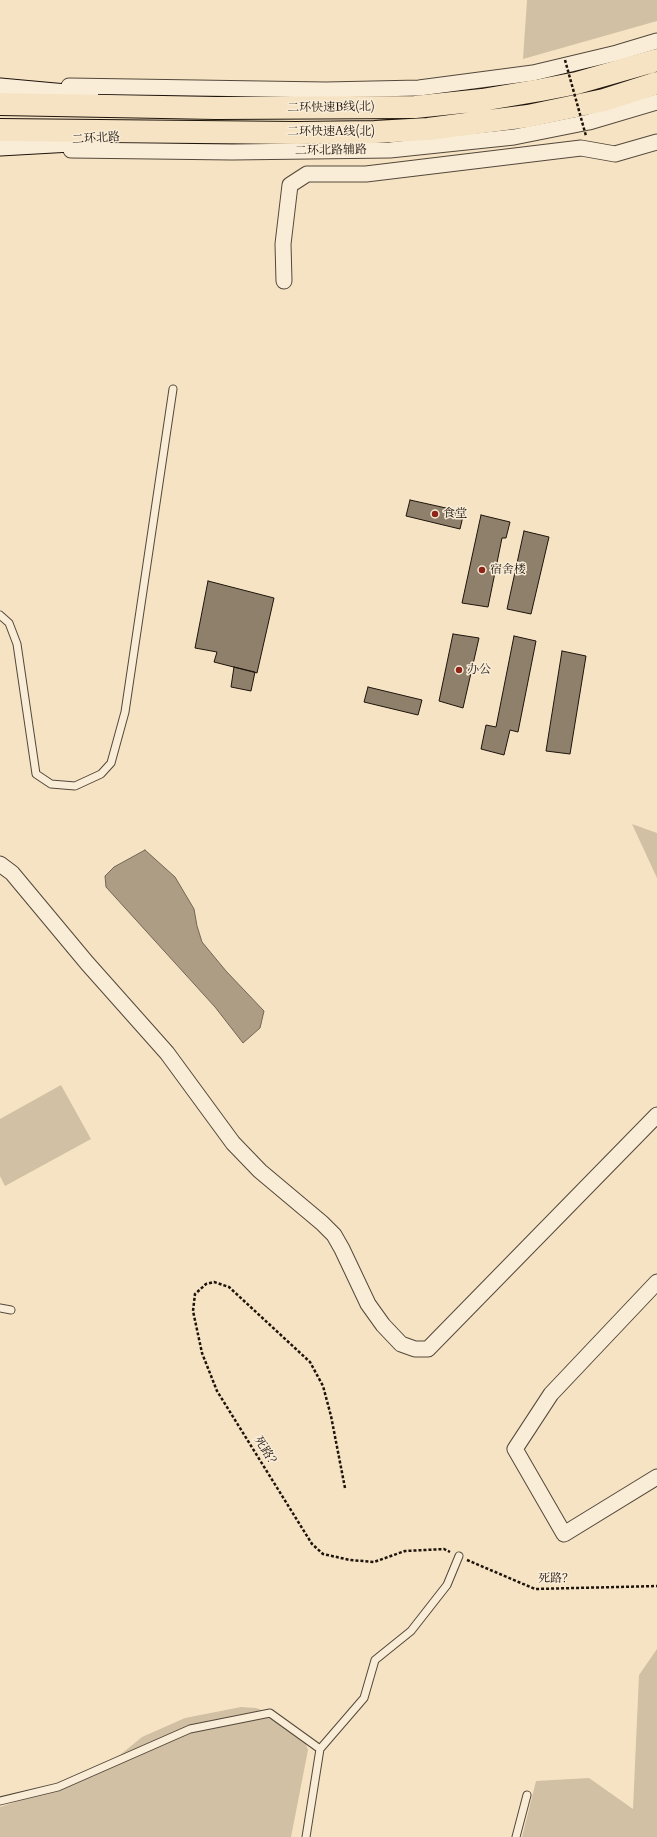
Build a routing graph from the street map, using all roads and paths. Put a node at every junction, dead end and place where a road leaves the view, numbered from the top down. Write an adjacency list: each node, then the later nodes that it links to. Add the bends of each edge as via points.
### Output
1 (657, 41): 5 (street, via 533,73 419,88 326,90)
2 (565, 60): 12 (path, bridge)
3 (657, 60): 9 (highway, 二环快速B线(北), via 570,84 454,103 324,109)
4 (657, 83): 11 (highway, 二环快速A线(北), via 604,100 564,109 443,128 375,132)
5 (0, 85)
6 (0, 89): 9 (main road)
7 (657, 102): 15 (street, 二环北路辅路, via 589,122 514,137 390,150 232,152)
8 (0, 104): 9 (highway, 二环快速B线(北))
9 (192, 108)
10 (0, 130): 11 (highway, 二环快速A线(北))
11 (192, 132): 14 (main road, 二环北路)
12 (586, 136)
13 (657, 142): 16 (street, via 615,154 581,148 366,174 307,174 290,185 283,244)
14 (0, 145)
15 (0, 149)
16 (284, 281)
17 (173, 389): 18 (lane, via 125,712 112,763 101,774 75,786 52,784 36,774 17,644 9,623)
18 (0, 616)
19 (0, 864): 20 (street, via 12,873 167,1053 233,1143 260,1171 334,1235 368,1304 401,1344 416,1349 428,1349)
20 (657, 1115)
21 (657, 1282): 24 (street, via 551,1394 515,1449 564,1534)
22 (0, 1308): 23 (lane)
23 (11, 1310)
24 (657, 1477)
25 (345, 1488): 26 (path, 死路？, via 323,1386 310,1362 229,1287 222,1283 206,1284 195,1294 193,1311 202,1353 217,1390 312,1544 323,1554 374,1562 405,1551 444,1549)
26 (459, 1556): 27 (path, 死路？, via 535,1589); 28 (lane, via 447,1586 411,1631 375,1660 364,1698)
27 (657, 1586)
28 (320, 1750): 30 (lane, via 270,1713 190,1728 58,1788); 31 (lane)
29 (526, 1795): 32 (lane)
30 (0, 1801)
31 (306, 1837)
32 (516, 1837)

